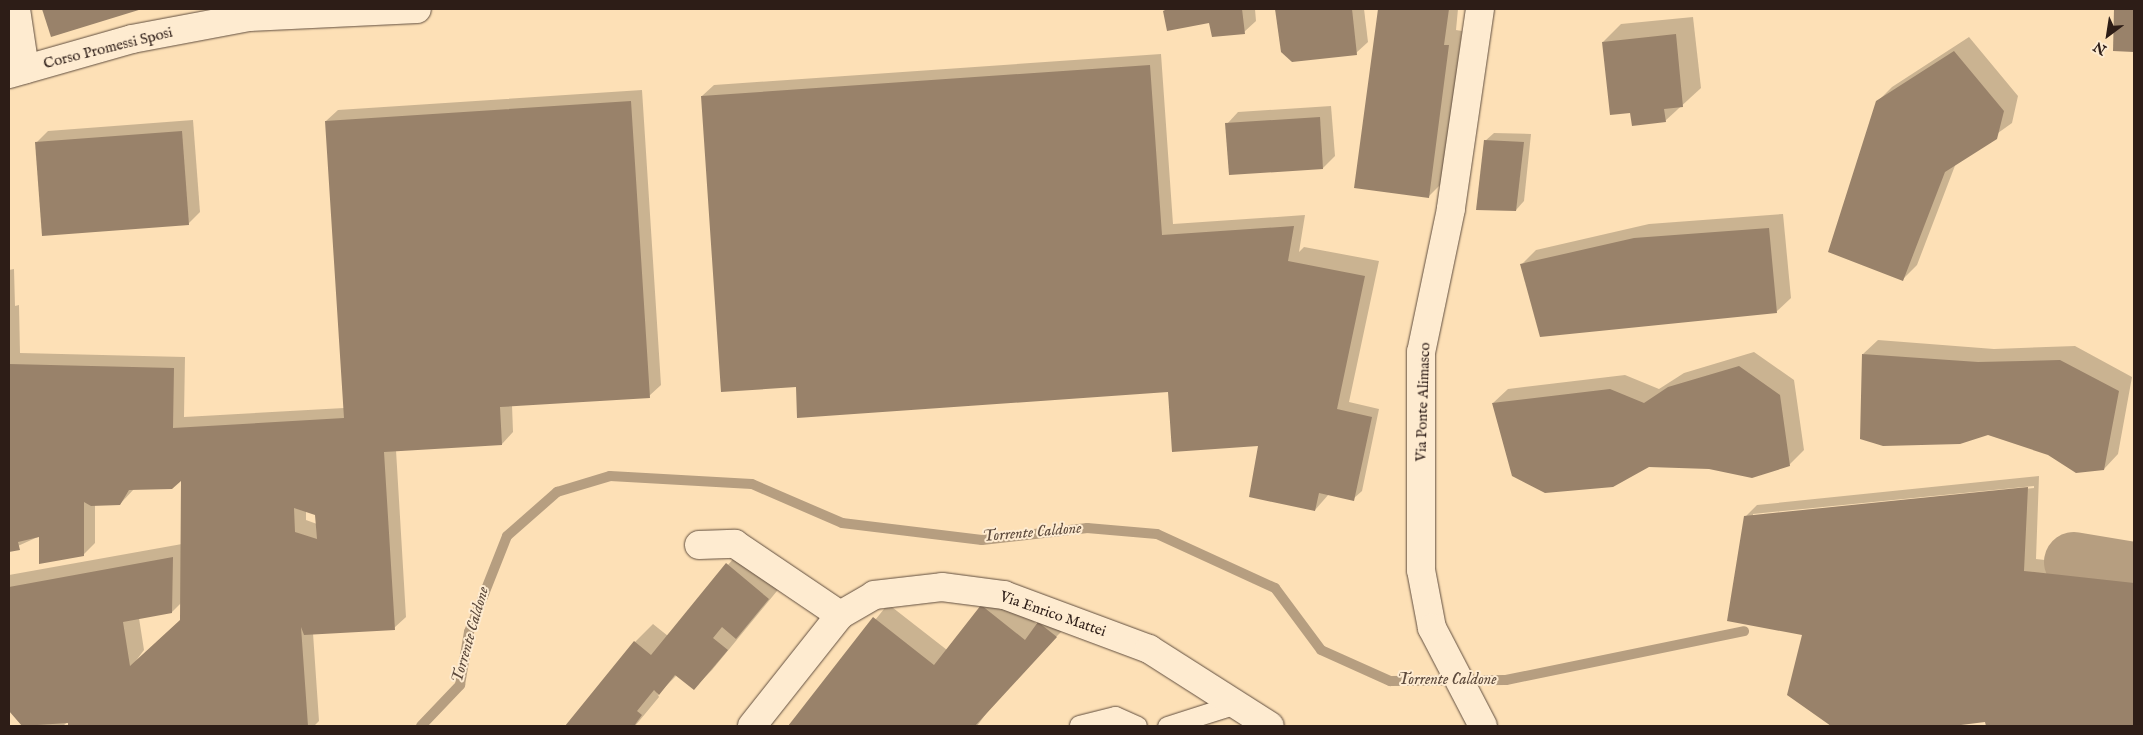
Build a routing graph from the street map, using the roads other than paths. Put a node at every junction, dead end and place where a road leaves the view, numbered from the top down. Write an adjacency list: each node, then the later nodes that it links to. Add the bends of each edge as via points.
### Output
1 (16, 9): 5 (street)
2 (404, 9): 3 (street, Corso Promessi Sposi); 5 (street, Corso Promessi Sposi, via 249,17 132,39)
3 (417, 9)
4 (1480, 9): 14 (street, Via Ponte Alimasco, via 1451,209 1421,352 1422,570 1432,628)
5 (17, 72)
6 (699, 545): 7 (street, via 735,544)
7 (840, 615): 8 (street, Via Enrico Mattei, via 884,594 942,587 1004,595 1149,649); 10 (street, Via Enrico Mattei)
8 (1236, 704): 12 (lane); 13 (street, Via Enrico Mattei)
9 (1079, 725): 11 (lane, via 1115,716)
10 (752, 726)
11 (1137, 726)
12 (1167, 726)
13 (1270, 726)
14 (1483, 726)

